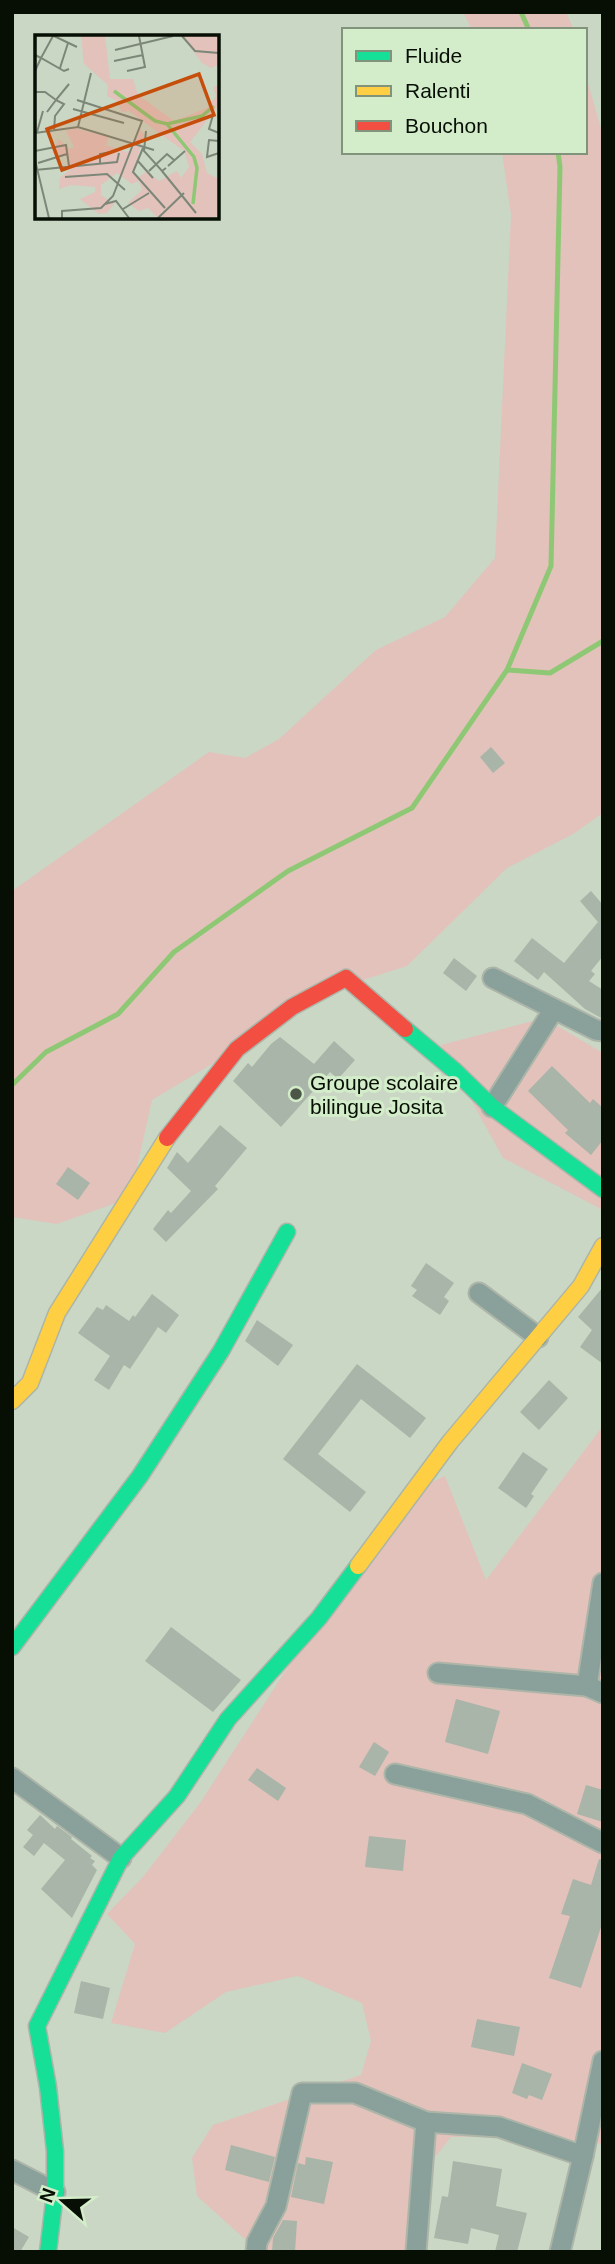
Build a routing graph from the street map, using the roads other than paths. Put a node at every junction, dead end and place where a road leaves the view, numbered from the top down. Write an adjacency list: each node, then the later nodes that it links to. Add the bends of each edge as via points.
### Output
1 (493, 978): 2 (street)
2 (554, 1009): 3 (street); 4 (street)
3 (603, 1031)
4 (492, 1107): 5 (street); 10 (street, via 346,978 292,1007 237,1049 163,1143 57,1313 30,1383)
5 (603, 1189)
6 (287, 1232): 12 (street, via 221,1351 140,1476)
7 (603, 1246): 9 (street, via 581,1286)
8 (479, 1293): 9 (street)
9 (538, 1337): 18 (street, via 450,1442 319,1618 228,1719 177,1796)
10 (12, 1401)
11 (603, 1583): 14 (street)
12 (12, 1647)
13 (438, 1673): 14 (street)
14 (595, 1690)
15 (395, 1774): 17 (street, via 527,1804)
16 (12, 1778): 18 (street)
17 (603, 1843)
18 (121, 1858): 23 (street, via 37,2026 55,2150)
19 (603, 2061): 21 (street)
20 (426, 2122): 21 (street, via 499,2127); 25 (street, via 355,2093 302,2093 275,2206); 26 (street)
21 (583, 2157): 27 (street)
22 (12, 2170): 23 (street)
23 (55, 2192): 24 (street)
24 (48, 2252)
25 (256, 2252)
26 (416, 2252)
27 (560, 2252)

